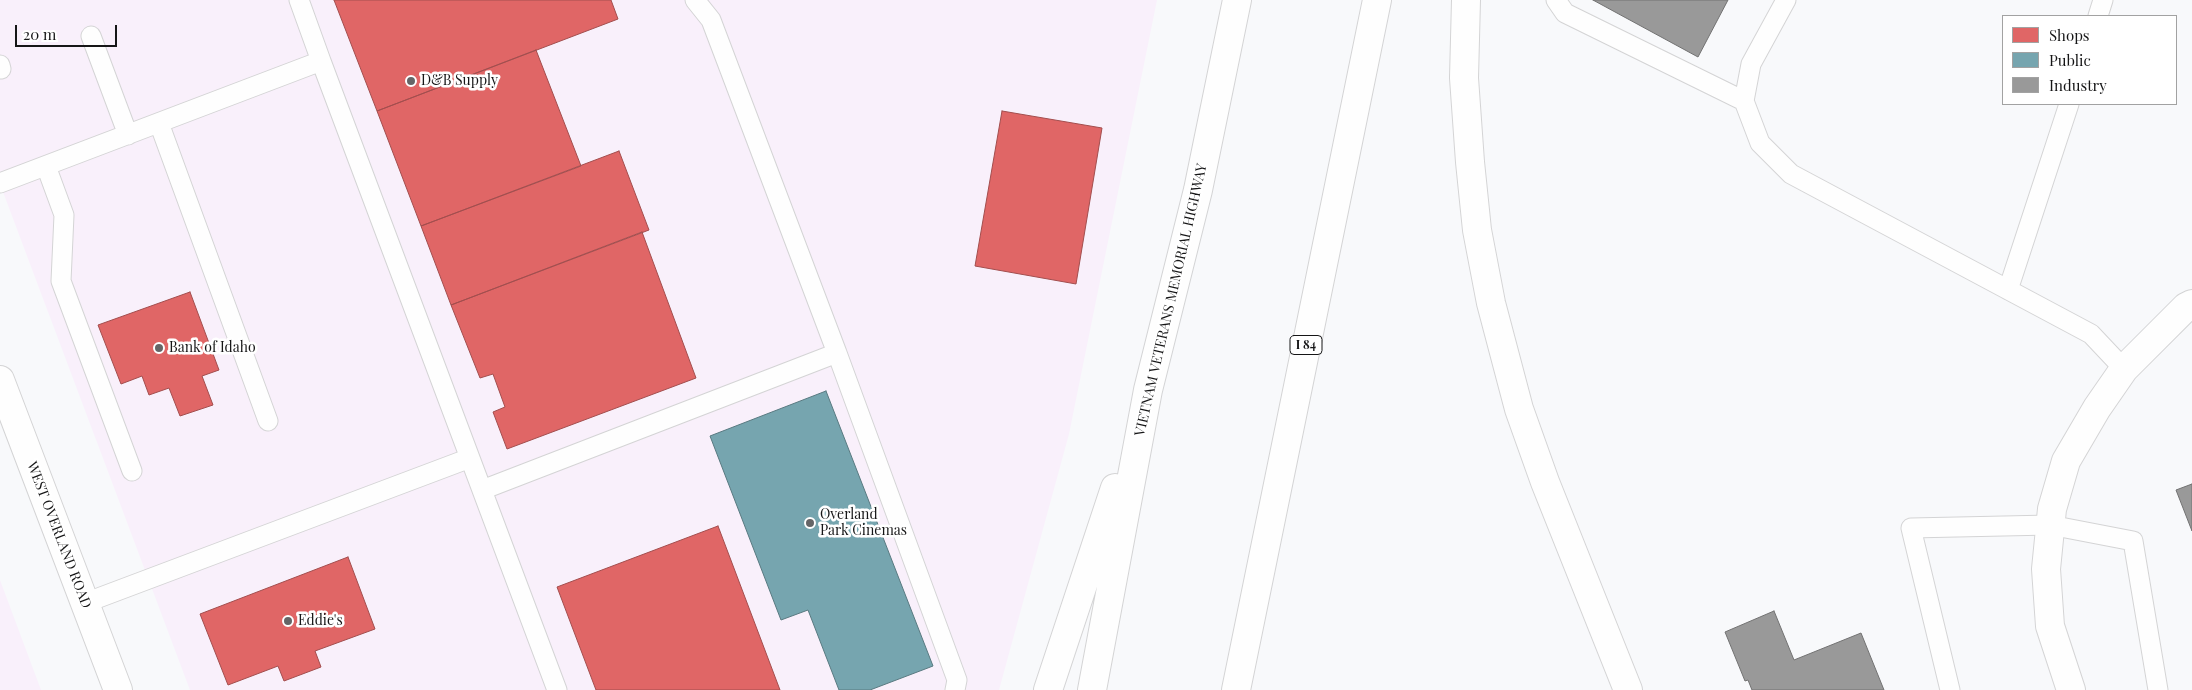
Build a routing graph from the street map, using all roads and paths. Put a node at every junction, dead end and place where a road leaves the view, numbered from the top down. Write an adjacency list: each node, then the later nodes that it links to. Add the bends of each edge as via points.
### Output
1 (299, 0): 11 (lane)
2 (695, 0): 20 (lane, via 711,20)
3 (1237, 0): 23 (main road, VIETNAM VETERANS MEMORIAL HIGHWAY, via 1198,190)
4 (1377, 0): 35 (main road, I 84)
5 (1466, 0): 36 (main road, via 1464,78 1470,162 1477,230 1491,303 1509,375 1532,446)
6 (1556, 0): 12 (lane, via 1565,13)
7 (1786, 0): 12 (lane, via 1751,64)
8 (2103, 0): 9 (lane)
9 (2098, 15)
10 (91, 36): 15 (lane)
11 (321, 61): 14 (lane); 25 (lane)
12 (1744, 101): 18 (lane, via 1760,143 1791,174)
13 (2069, 105): 18 (lane)
14 (159, 123): 15 (lane); 24 (lane)
15 (128, 135): 16 (lane)
16 (46, 166): 17 (lane); 26 (lane, via 64,214 61,281)
17 (0, 184)
18 (2008, 290): 21 (lane, via 2091,334)
19 (2192, 304): 21 (main road)
20 (837, 353): 27 (lane); 32 (lane, via 957,680)
21 (2124, 369): 28 (main road, via 2066,461)
22 (0, 380): 29 (main road, WEST OVERLAND ROAD)
23 (1148, 390): 33 (main road); 34 (main road, VIETNAM VETERANS MEMORIAL HIGHWAY)
24 (268, 420)
25 (470, 458): 27 (lane); 29 (lane)
26 (132, 471)
27 (482, 490): 31 (lane)
28 (2050, 525): 37 (lane, via 1911,528); 38 (main road, via 2046,569 2050,626); 39 (lane, via 2133,541)
29 (85, 603): 30 (main road, WEST OVERLAND ROAD)
30 (118, 690)
31 (557, 690)
32 (955, 690)
33 (1048, 690)
34 (1092, 690)
35 (1236, 690)
36 (1628, 690)
37 (1950, 690)
38 (2072, 690)
39 (2158, 690)

